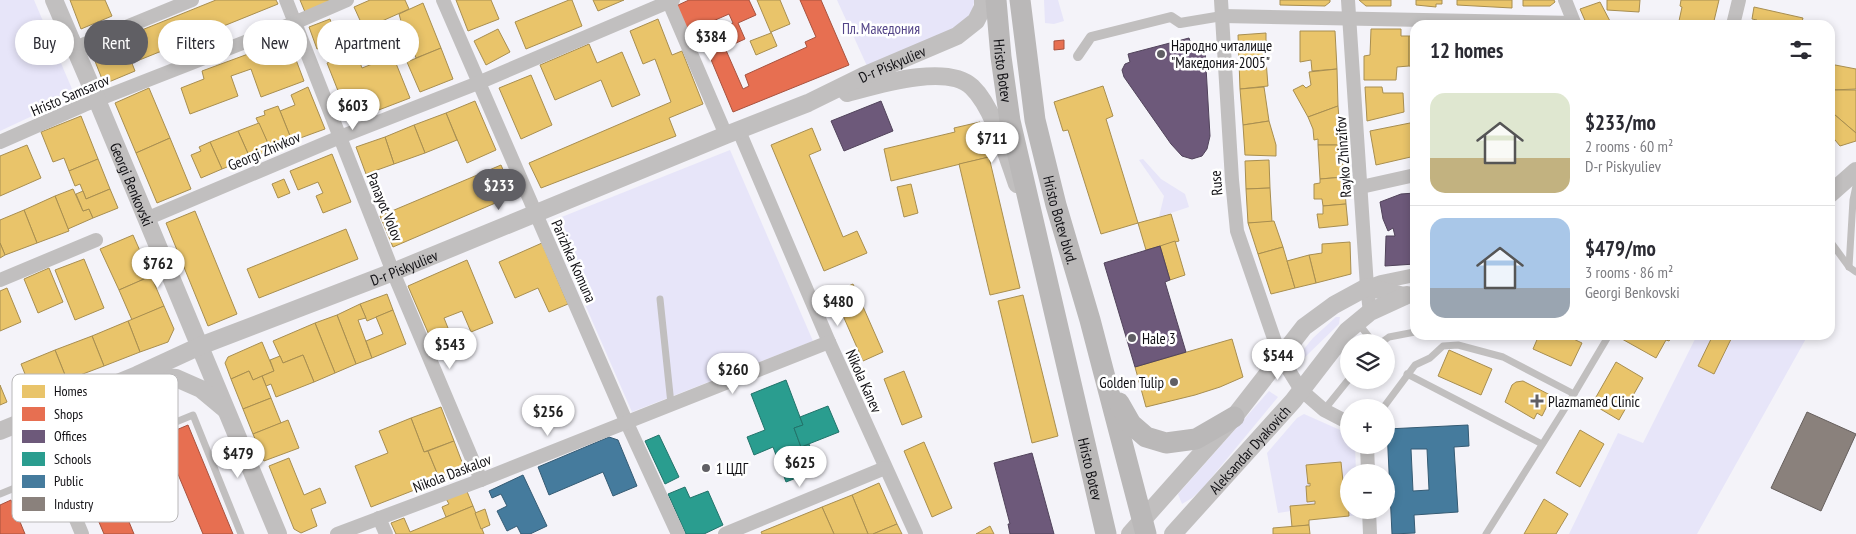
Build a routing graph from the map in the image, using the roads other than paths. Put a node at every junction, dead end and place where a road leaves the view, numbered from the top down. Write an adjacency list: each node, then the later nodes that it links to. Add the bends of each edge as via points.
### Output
1 (54, 0): 22 (street, Georgi Benkovski)
2 (192, 0): 22 (street)
3 (286, 0): 15 (street, Panayot Volov)
4 (347, 0): 16 (street, Hristo Samsarov)
5 (443, 0): 25 (street, Parizhka Komuna)
6 (670, 0): 25 (street, Georgi Zhivkov); 28 (street, Nikola Kanev)
7 (983, 0): 27 (street, D-r Piskyuliev, via 976,22 957,36)
8 (996, 0): 38 (main road, Hristo Botev, via 1010,121)
9 (1020, 0): 58 (main road, Hristo Botev blvd., via 1035,120 1056,206)
10 (1221, 0): 14 (street, Ruse)
11 (1348, 0): 17 (street, Rayko Zhinzifov)
12 (1566, 0): 18 (street)
13 (1739, 0): 19 (street)
14 (1222, 16): 17 (street); 24 (street, via 1180,23 1171,17 1091,37); 55 (street, Ruse, via 1237,231)
15 (293, 20)
16 (301, 20)
17 (1350, 20): 20 (street); 34 (street, Rayko Zhinzifov)
18 (1574, 20)
19 (1734, 20)
20 (1410, 21)
21 (243, 43): 26 (street, Hristo Samsarov)
22 (75, 48): 26 (street, Georgi Benkovski)
23 (307, 55): 29 (street, Panayot Volov)
24 (1078, 56)
25 (478, 84): 29 (street, Georgi Zhivkov); 36 (street, Parizhka Komuna)
26 (98, 100): 30 (street, Hristo Samsarov); 37 (street, Georgi Benkovski)
27 (808, 103): 28 (street, D-r Piskyuliev); 38 (street, D-r Piskyuliev, via 917,77 945,77 971,86 994,123)
28 (732, 133): 36 (street, D-r Piskyuliev); 53 (street, Nikola Kanev)
29 (340, 137): 37 (street, Georgi Zhivkov); 42 (street, Panayot Volov)
30 (0, 142)
31 (1856, 171): 35 (street)
32 (1410, 176): 34 (street)
33 (1856, 186): 41 (lane)
34 (1361, 187): 45 (street, Rayko Zhinzifov)
35 (1835, 190)
36 (535, 214): 42 (street, D-r Piskyuliev); 70 (street, Parizhka Komuna)
37 (146, 218): 54 (street, Georgi Benkovski)
38 (1034, 228): 90 (main road, Hristo Botev blvd.)
39 (96, 240): 44 (street)
40 (1835, 247): 41 (lane)
41 (1853, 270)
42 (393, 272): 54 (street, D-r Piskyuliev); 75 (street, Panayot Volov)
43 (1410, 276): 45 (street)
44 (0, 280)
45 (1367, 287): 46 (street); 48 (street, Rayko Zhinzifov); 55 (street, via 1304,327)
46 (1409, 295): 48 (street, Aleksandar Dyakovich)
47 (660, 298): 64 (lane)
48 (1363, 316): 50 (lane); 61 (street, Aleksandar Dyakovich, via 1347,330)
49 (1410, 333): 51 (lane)
50 (1370, 334)
51 (1395, 336)
52 (1605, 340): 62 (lane)
53 (829, 342): 64 (street, Nikola Daskalov); 74 (street, Nikola Kanev)
54 (200, 346): 56 (street, D-r Piskyuliev); 66 (street, Georgi Benkovski)
55 (1280, 356): 61 (street, Ruse); 67 (street)
56 (139, 374)
57 (1407, 374): 62 (lane, via 1443,346 1458,345 1503,357); 63 (lane); 73 (lane)
58 (1106, 378): 67 (main road, via 1131,424 1154,440 1166,443 1196,439); 81 (main road)
59 (178, 379): 66 (street, via 202,389)
60 (1340, 389): 65 (lane)
61 (1301, 390): 65 (street, Ruse); 91 (street, Aleksandar Dyakovich)
62 (1574, 394): 73 (lane)
63 (1389, 399)
64 (671, 404): 70 (street, Nikola Daskalov)
65 (1324, 410): 68 (street, Ruse)
66 (227, 411): 84 (street, Georgi Benkovski)
67 (1234, 418): 81 (street)
68 (1340, 418)
69 (178, 420): 83 (lane, via 193,414)
70 (626, 421): 75 (street, Nikola Daskalov); 87 (street, Parizhka Komuna)
71 (12, 426): 72 (street, D-r Piskyuliev)
72 (0, 431)
73 (1542, 444): 93 (lane)
74 (885, 468): 88 (street); 89 (street, Nikola Kanev)
75 (481, 480): 78 (street, Nikola Daskalov)
76 (12, 489): 77 (lane)
77 (0, 494)
78 (379, 518): 85 (street, Nikola Daskalov); 86 (street)
79 (1369, 519): 92 (street)
80 (77, 522): 82 (street)
81 (1139, 529)
82 (82, 534)
83 (241, 534)
84 (278, 534)
85 (337, 534)
86 (386, 534)
87 (678, 534)
88 (725, 534)
89 (916, 534)
90 (1106, 534)
91 (1173, 534)
92 (1370, 534)
93 (1486, 534)

